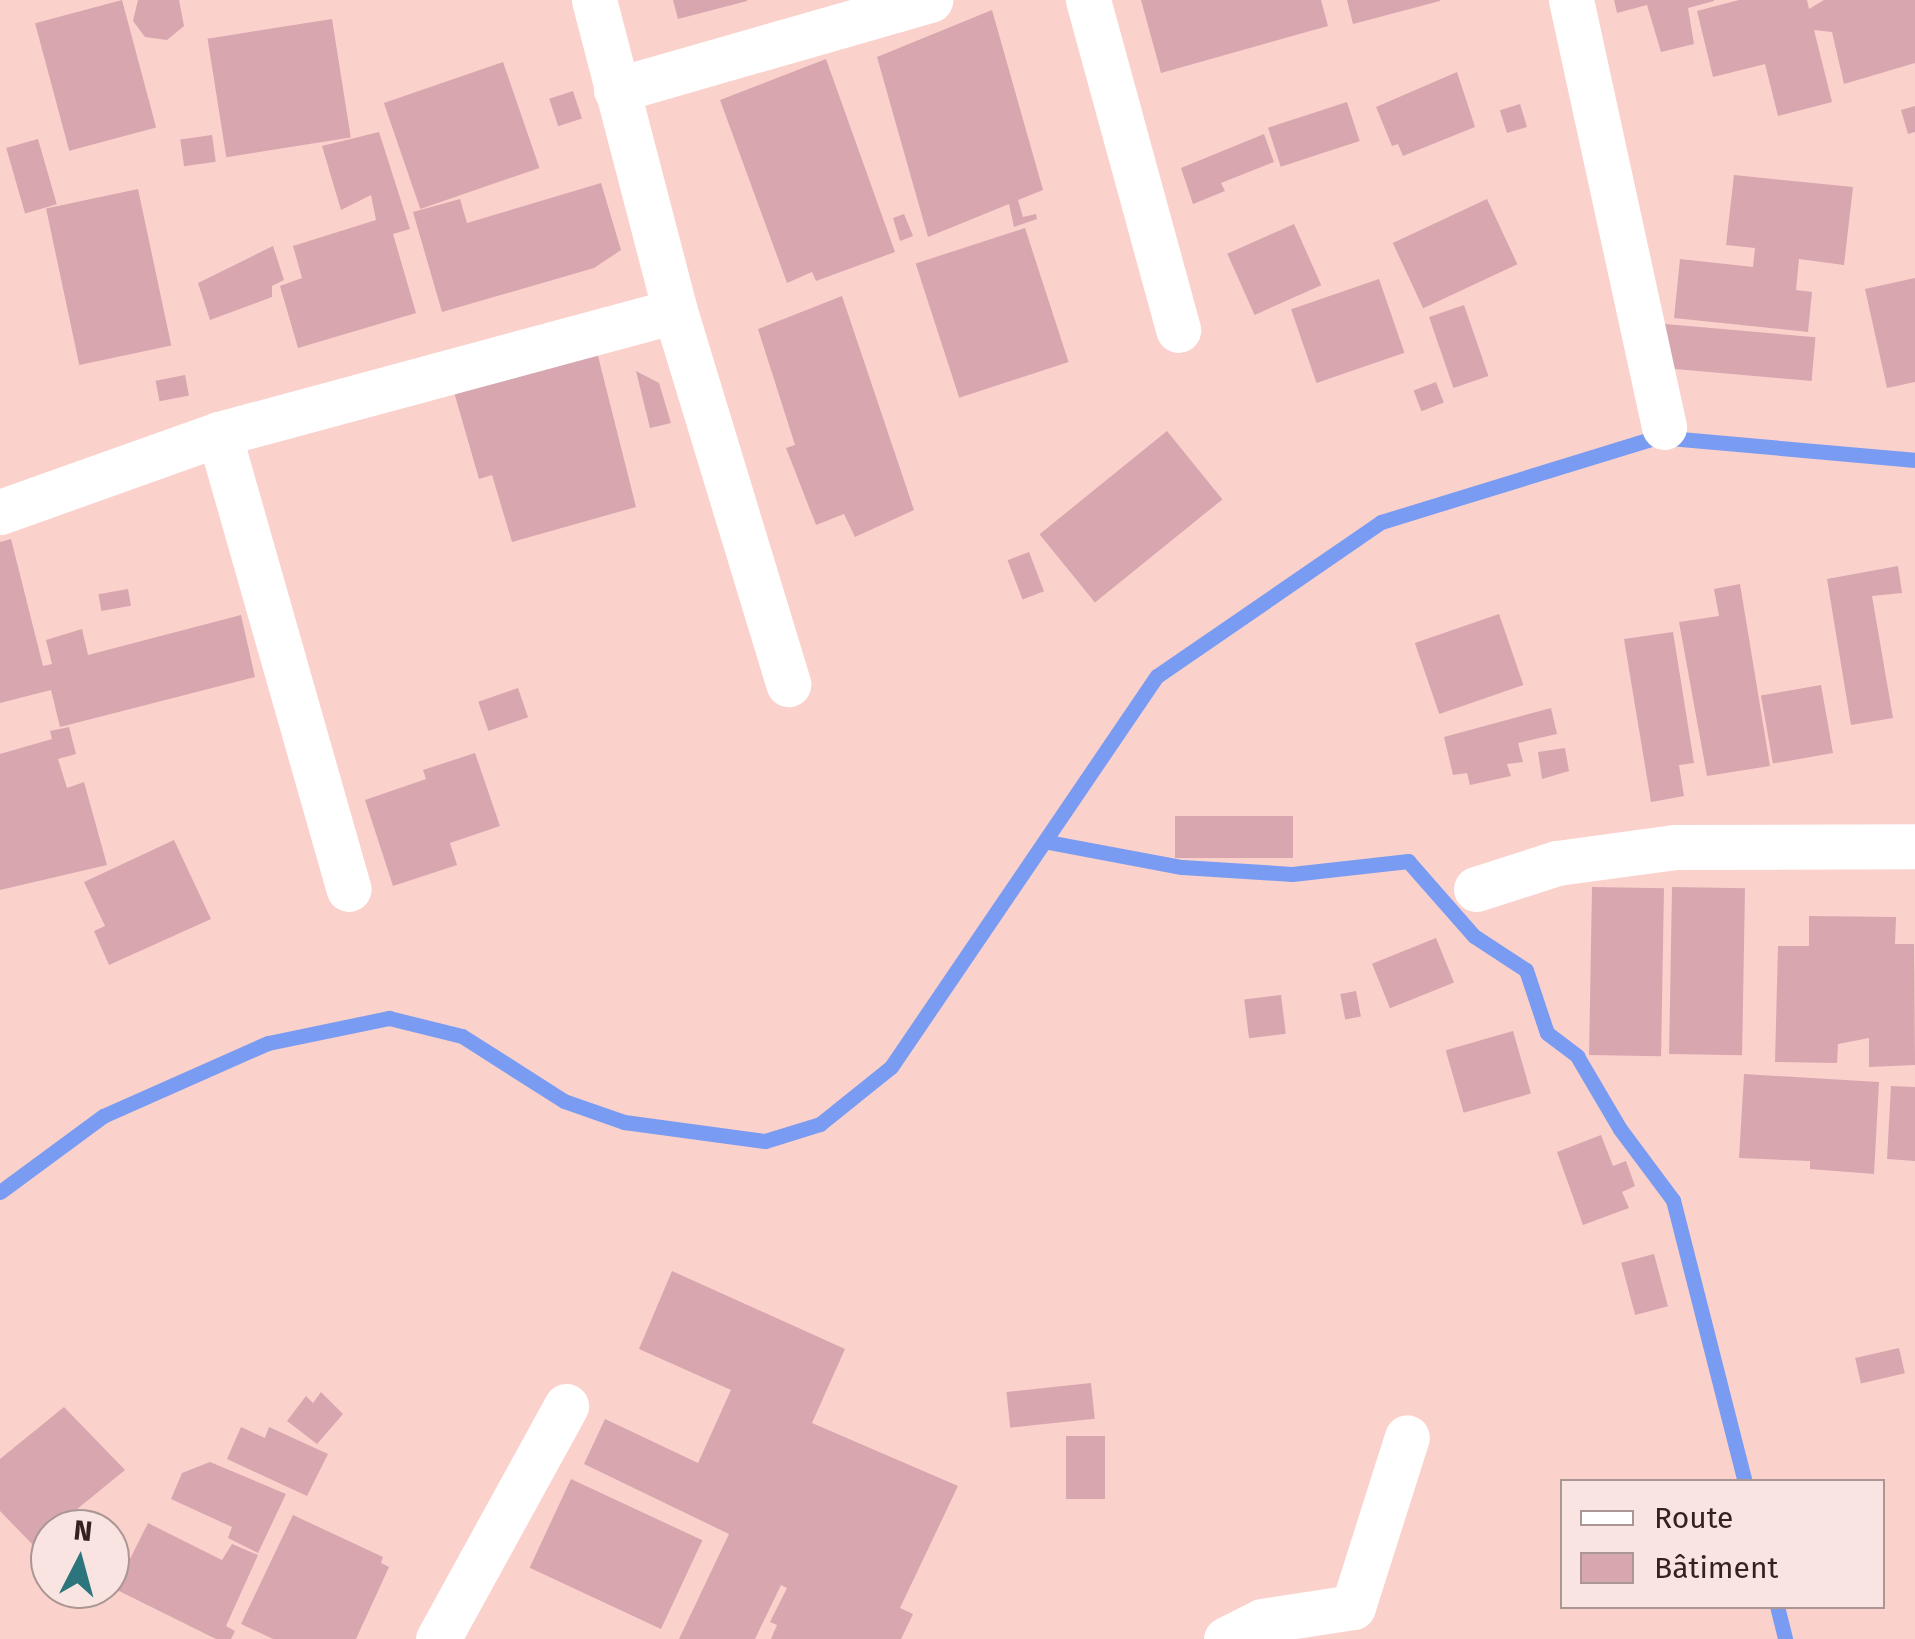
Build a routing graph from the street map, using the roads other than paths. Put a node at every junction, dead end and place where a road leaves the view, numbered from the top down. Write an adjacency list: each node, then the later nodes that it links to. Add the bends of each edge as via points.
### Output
1 (594, 0): 5 (street)
2 (930, 0): 5 (street)
3 (1088, 0): 7 (street)
4 (1571, 0): 8 (street)
5 (616, 90): 6 (street)
6 (674, 311): 9 (street); 11 (street)
7 (1178, 330)
8 (1664, 427)
9 (219, 434): 10 (street); 13 (street)
10 (0, 512)
11 (788, 684)
12 (1915, 846): 14 (street, via 1676,847 1558,863)
13 (348, 888)
14 (1476, 888)
15 (566, 1406): 17 (street)
16 (1407, 1436): 18 (street, via 1353,1607 1262,1621)
17 (438, 1639)
18 (1226, 1639)

